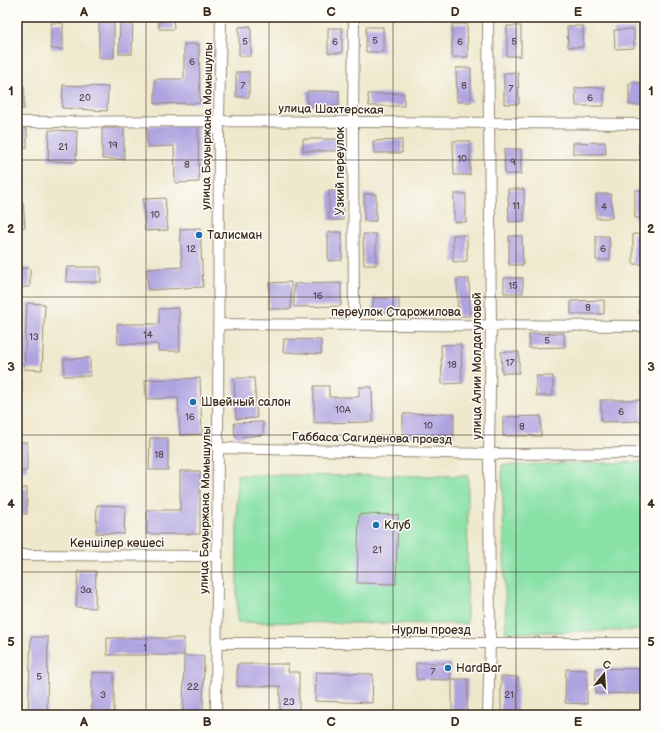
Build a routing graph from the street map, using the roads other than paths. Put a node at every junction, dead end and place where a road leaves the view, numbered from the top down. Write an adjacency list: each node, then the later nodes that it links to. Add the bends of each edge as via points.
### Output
1 (221, 17): 4 (street, улица Бауыржана Момышулы)
2 (354, 17): 6 (street, Узкий переулок)
3 (488, 17): 7 (street, улица Алии Молдагуловой)
4 (219, 121): 5 (street, улица Шахтерская); 6 (street, улица Шахтерская); 9 (street, улица Бауыржана Момышулы)
5 (17, 122)
6 (353, 122): 7 (street, улица Шахтерская); 10 (street, Узкий переулок)
7 (489, 123): 8 (street, улица Шахтерская); 11 (street, улица Алии Молдагуловой)
8 (645, 124)
9 (219, 324): 10 (street, переулок Старожилова); 13 (street, улица Бауыржана Момышулы)
10 (354, 325): 11 (street, переулок Старожилова)
11 (490, 325): 12 (street, переулок Старожилова); 15 (street, улица Алии Молдагуловой)
12 (645, 326)
13 (218, 448): 15 (street, Габбаса Сагиденова проезд); 17 (street, улица Бауыржана Момышулы)
14 (645, 453): 15 (street, Габбаса Сагиденова проезд)
15 (489, 454): 18 (street, улица Алии Молдагуловой)
16 (17, 555): 17 (street, Кеншілер көшесі)
17 (217, 556): 20 (street, улица Бауыржана Момышулы)
18 (490, 643): 19 (street, Нурлы проезд); 20 (street, Нурлы проезд); 22 (street, улица Алии Молдагуловой)
19 (645, 643)
20 (217, 644): 21 (street, улица Бауыржана Момышулы)
21 (216, 715)
22 (488, 715)

